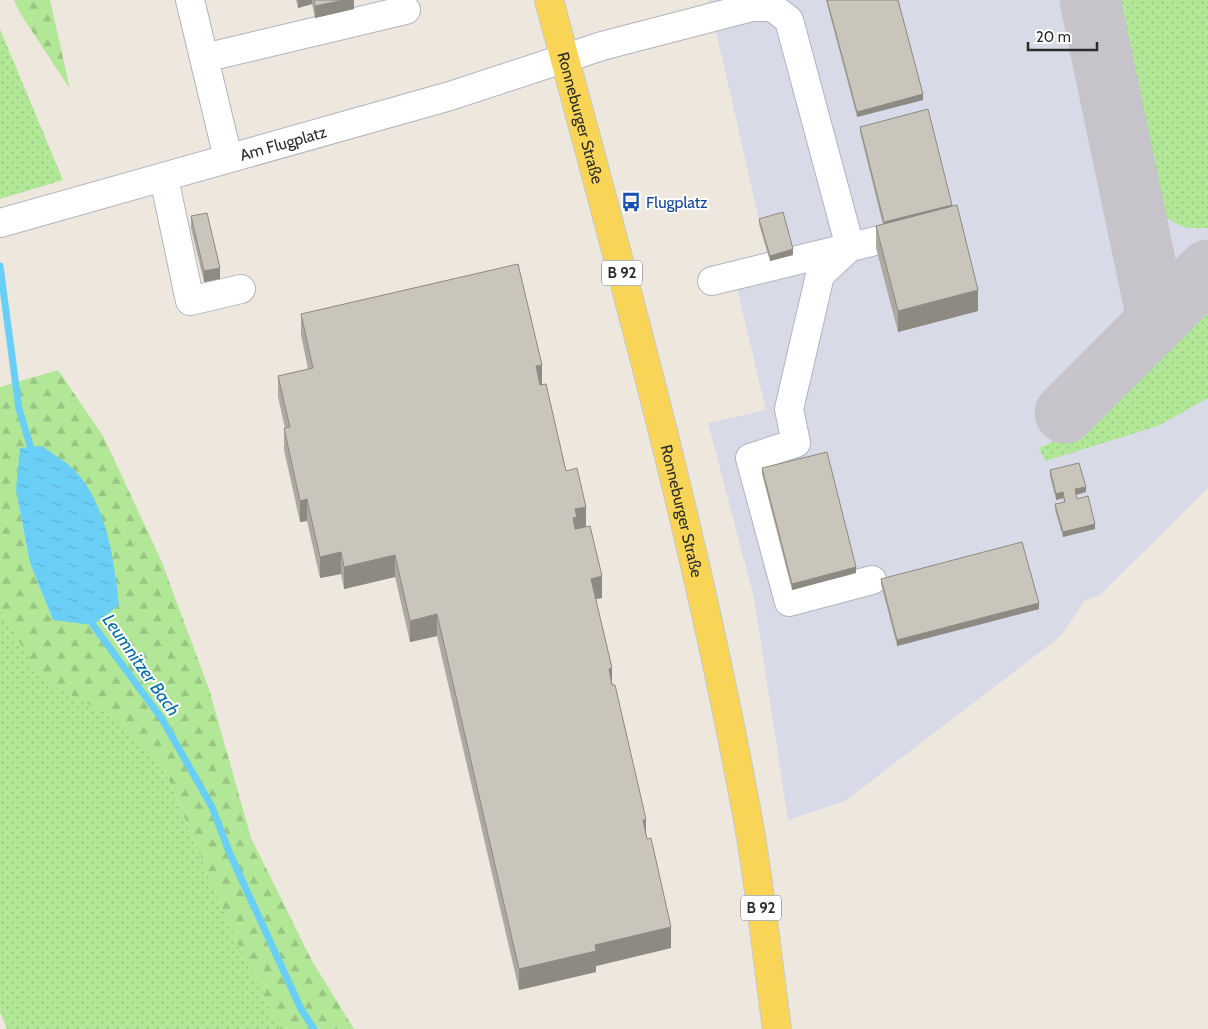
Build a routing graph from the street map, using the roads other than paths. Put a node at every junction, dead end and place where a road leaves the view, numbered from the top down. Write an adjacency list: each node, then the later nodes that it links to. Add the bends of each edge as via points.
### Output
1 (190, 0): 5 (street)
2 (549, 0): 6 (main road, Ronneburger Straße / B 92)
3 (726, 7): 6 (street, Am Flugplatz); 11 (street, Am Flugplatz, via 772,7 789,20)
4 (406, 10): 5 (street)
5 (204, 58): 7 (street)
6 (565, 58): 7 (street, Am Flugplatz, via 450,96); 15 (main road, Ronneburger Straße / B 92, via 673,469 698,579 742,788)
7 (228, 158): 8 (street, Am Flugplatz)
8 (164, 178): 9 (street, Am Flugplatz); 13 (street, via 190,301)
9 (0, 223)
10 (940, 225): 11 (street)
11 (850, 247): 12 (street); 14 (street, via 820,275 789,409 796,443 750,458 789,602)
12 (712, 281)
13 (241, 289)
14 (872, 580)
15 (777, 1029)

